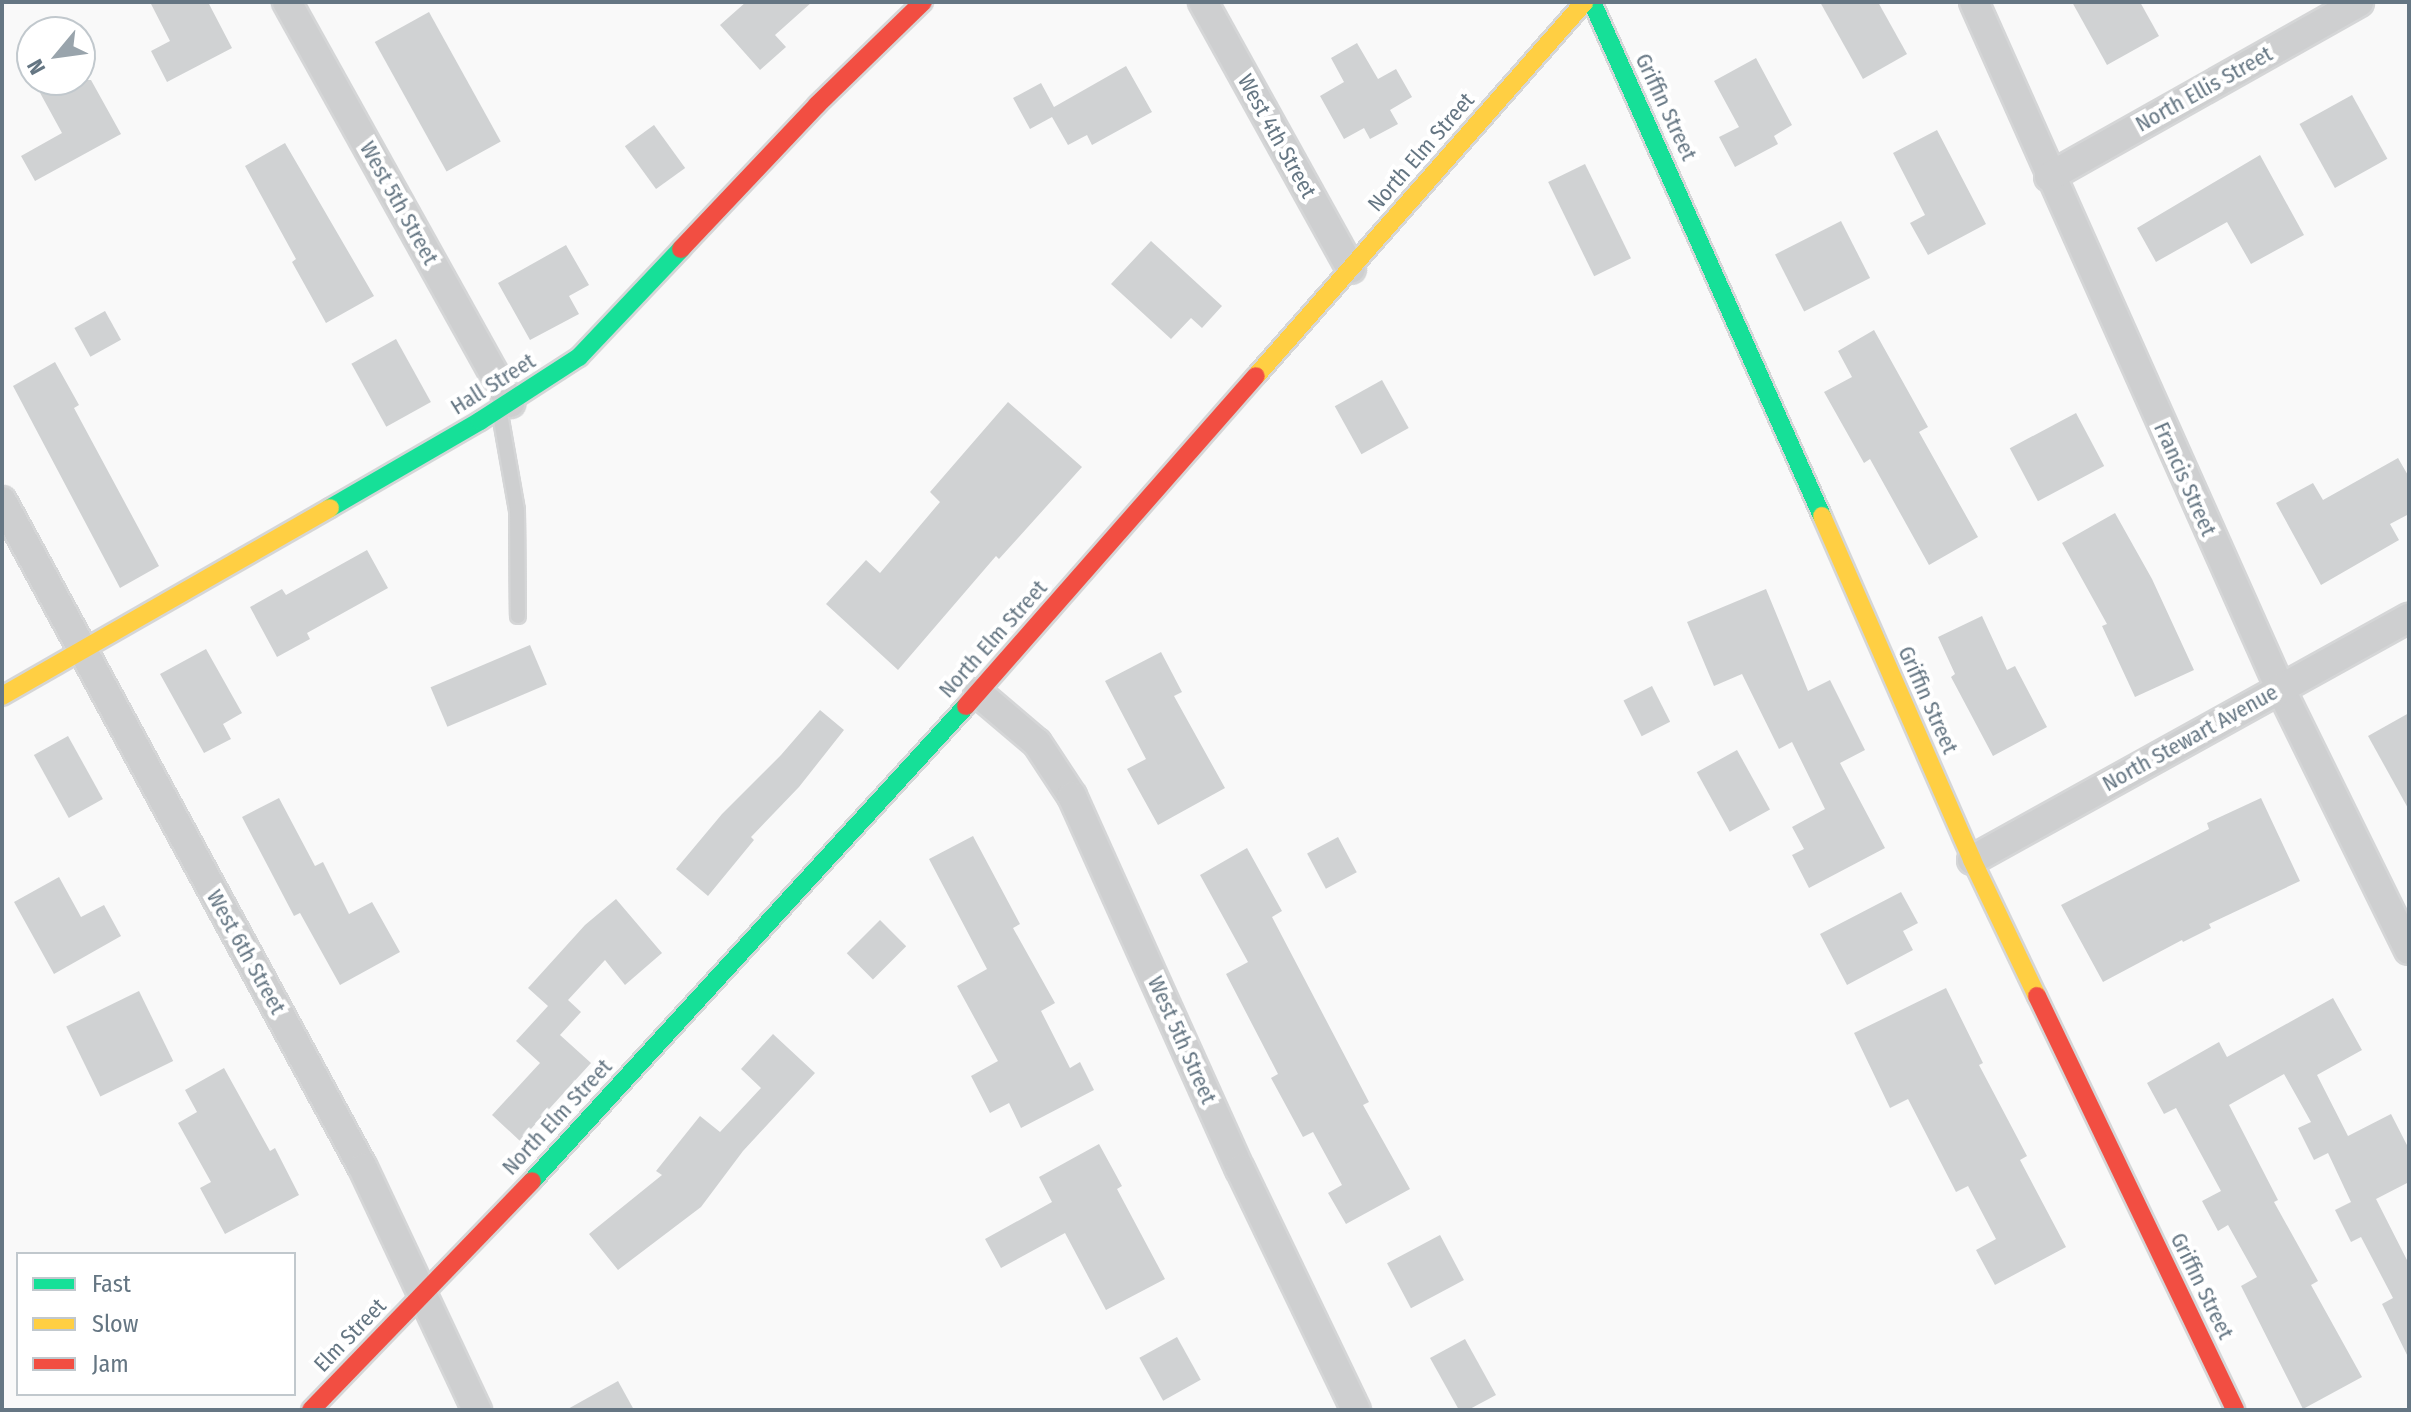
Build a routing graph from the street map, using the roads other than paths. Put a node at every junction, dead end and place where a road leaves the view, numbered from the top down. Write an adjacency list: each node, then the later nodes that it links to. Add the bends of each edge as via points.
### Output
1 (287, 2): 10 (street, West 5th Street)
2 (923, 2): 10 (street, Hall Street, via 817,105 579,357)
3 (1203, 2): 9 (street, West 4th Street)
4 (1584, 2): 9 (street, North Elm Street)
5 (1592, 2): 18 (street, Griffin Street)
6 (1974, 2): 8 (street, Francis Street)
7 (2359, 2): 8 (street, North Ellis Street)
8 (2049, 177): 15 (street, Francis Street)
9 (1351, 269): 16 (street, North Elm Street)
10 (505, 406): 12 (lane, via 517,510); 14 (street, Hall Street)
11 (2, 501): 14 (street, West 6th Street)
12 (518, 616)
13 (2409, 618): 15 (street, North Stewart Avenue)
14 (84, 651): 17 (street, Hall Street); 20 (street, West 6th Street, via 363,1168)
15 (2280, 688): 18 (street, North Stewart Avenue); 19 (street, Francis Street)
16 (978, 693): 20 (street, North Elm Street); 23 (street, West 5th Street, via 1037,743 1072,796 1240,1169)
17 (2, 696)
18 (1972, 860): 24 (street, Griffin Street)
19 (2409, 950)
20 (423, 1294): 21 (street, Elm Street); 22 (street, West 6th Street)
21 (311, 1410)
22 (477, 1410)
23 (1356, 1410)
24 (2235, 1410)

